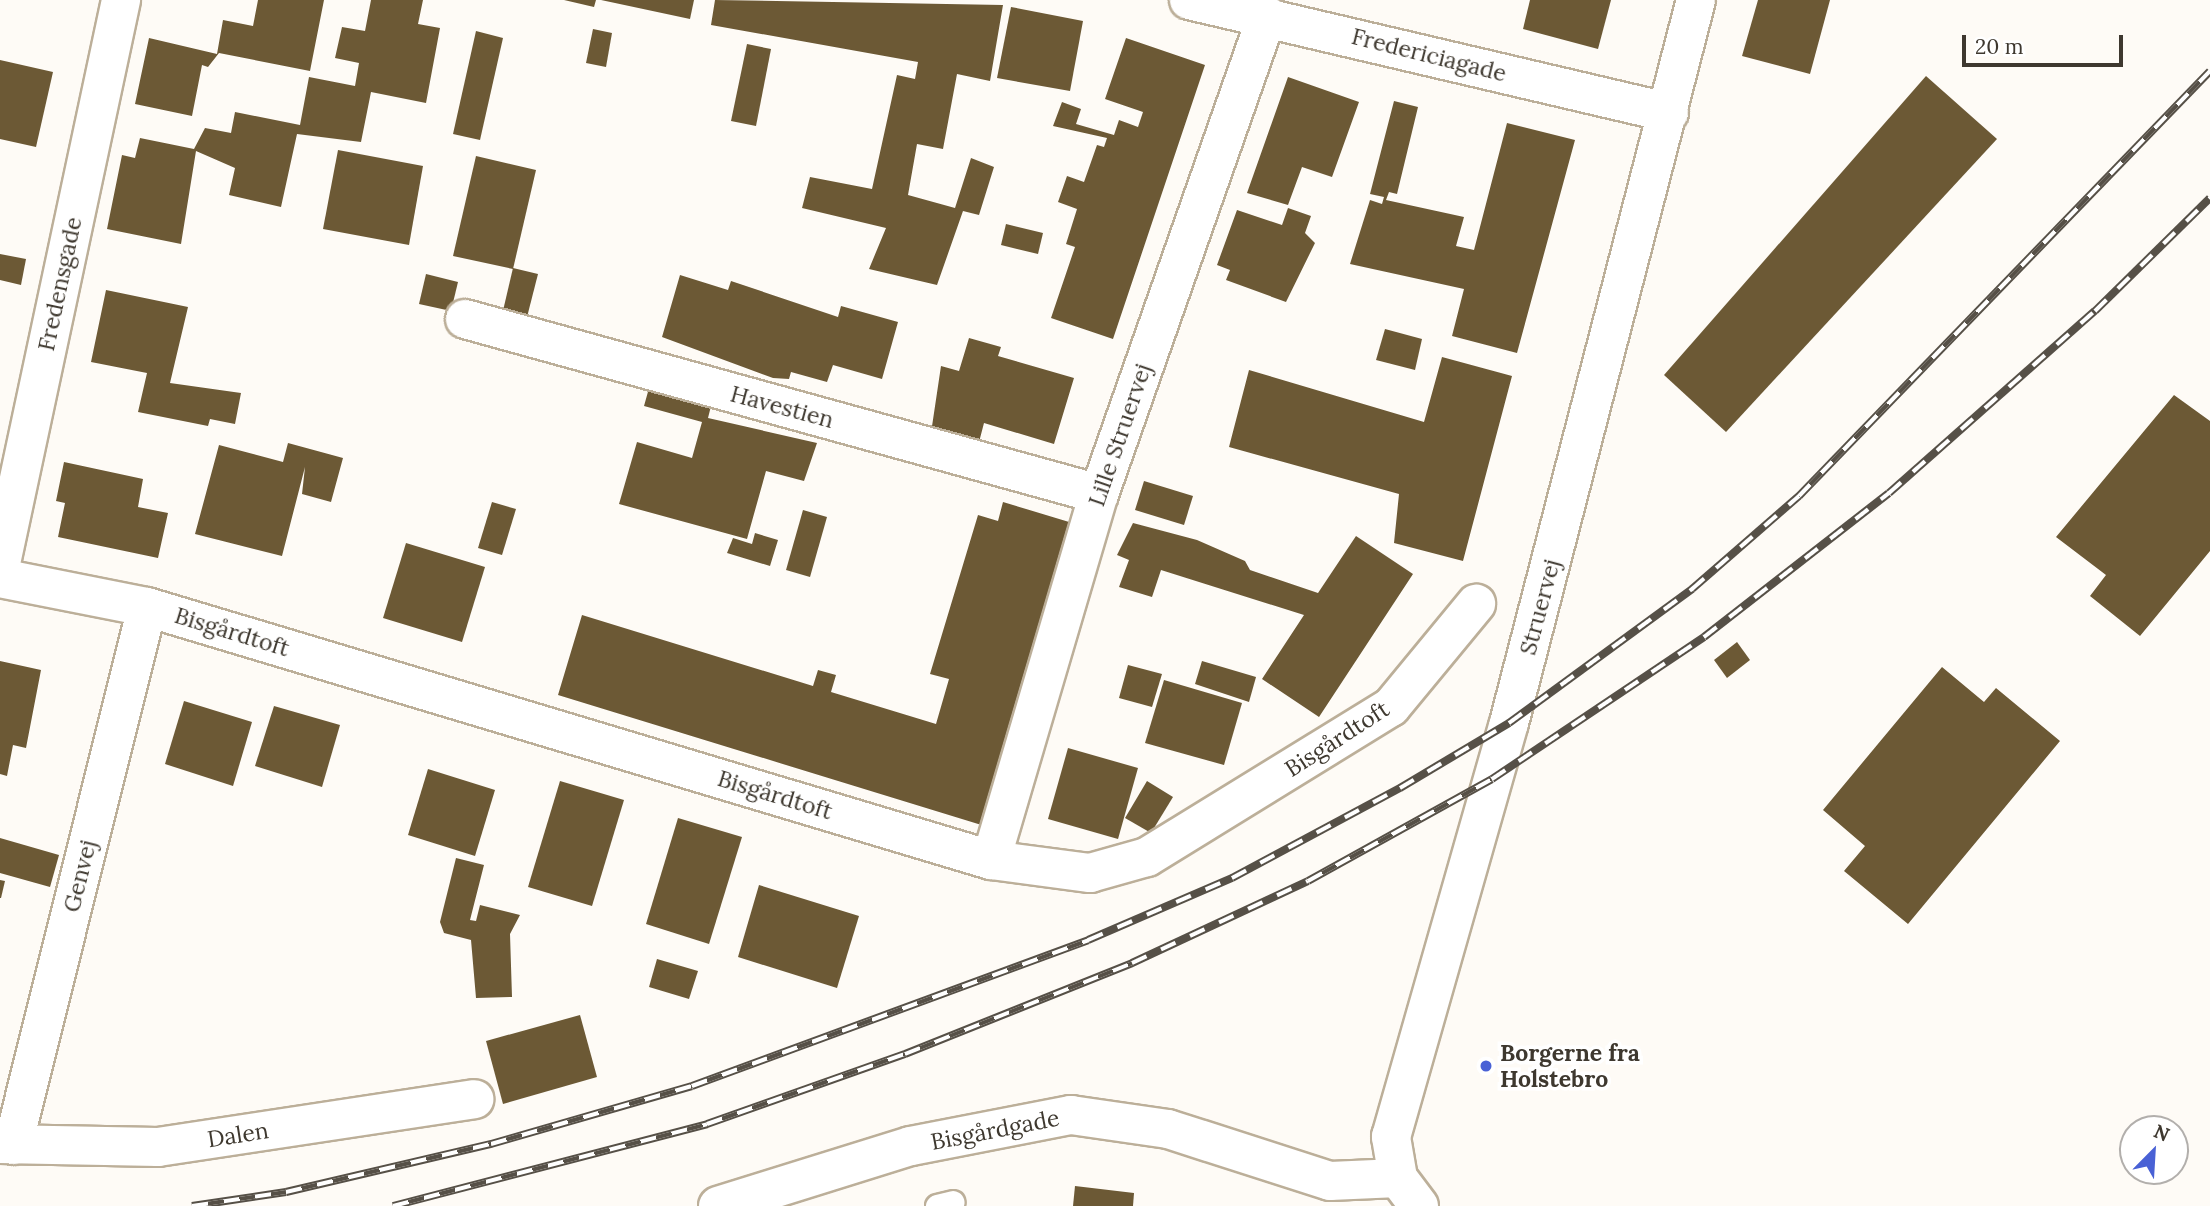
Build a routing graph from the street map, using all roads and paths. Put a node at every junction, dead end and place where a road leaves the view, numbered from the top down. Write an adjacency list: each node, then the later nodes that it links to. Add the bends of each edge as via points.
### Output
1 (121, 0): 8 (street, Fredensgade)
2 (1189, 0): 4 (street, Fredericiagade)
3 (1696, 0): 5 (street, Struervej)
4 (1267, 16): 5 (street, Fredericiagade); 7 (street, Lille Struervej)
5 (1669, 113): 15 (street, Struervej, via 1509,723 1391,1137)
6 (465, 319): 7 (street, Havestien)
7 (1099, 494): 12 (street, Lille Struervej)
8 (0, 568)
9 (0, 578): 11 (street, Bisgårdtoft)
10 (1476, 604): 12 (street, Bisgårdtoft, via 1391,707 1147,857 1090,873)
11 (147, 607): 12 (street, Bisgårdtoft); 14 (street, Genvej)
12 (991, 860)
13 (474, 1099): 14 (street, Dalen, via 158,1147)
14 (7, 1144)
15 (1409, 1192): 16 (street, Bisgårdgade, via 1331,1181 1168,1129 1071,1115 911,1146)
16 (718, 1206)

